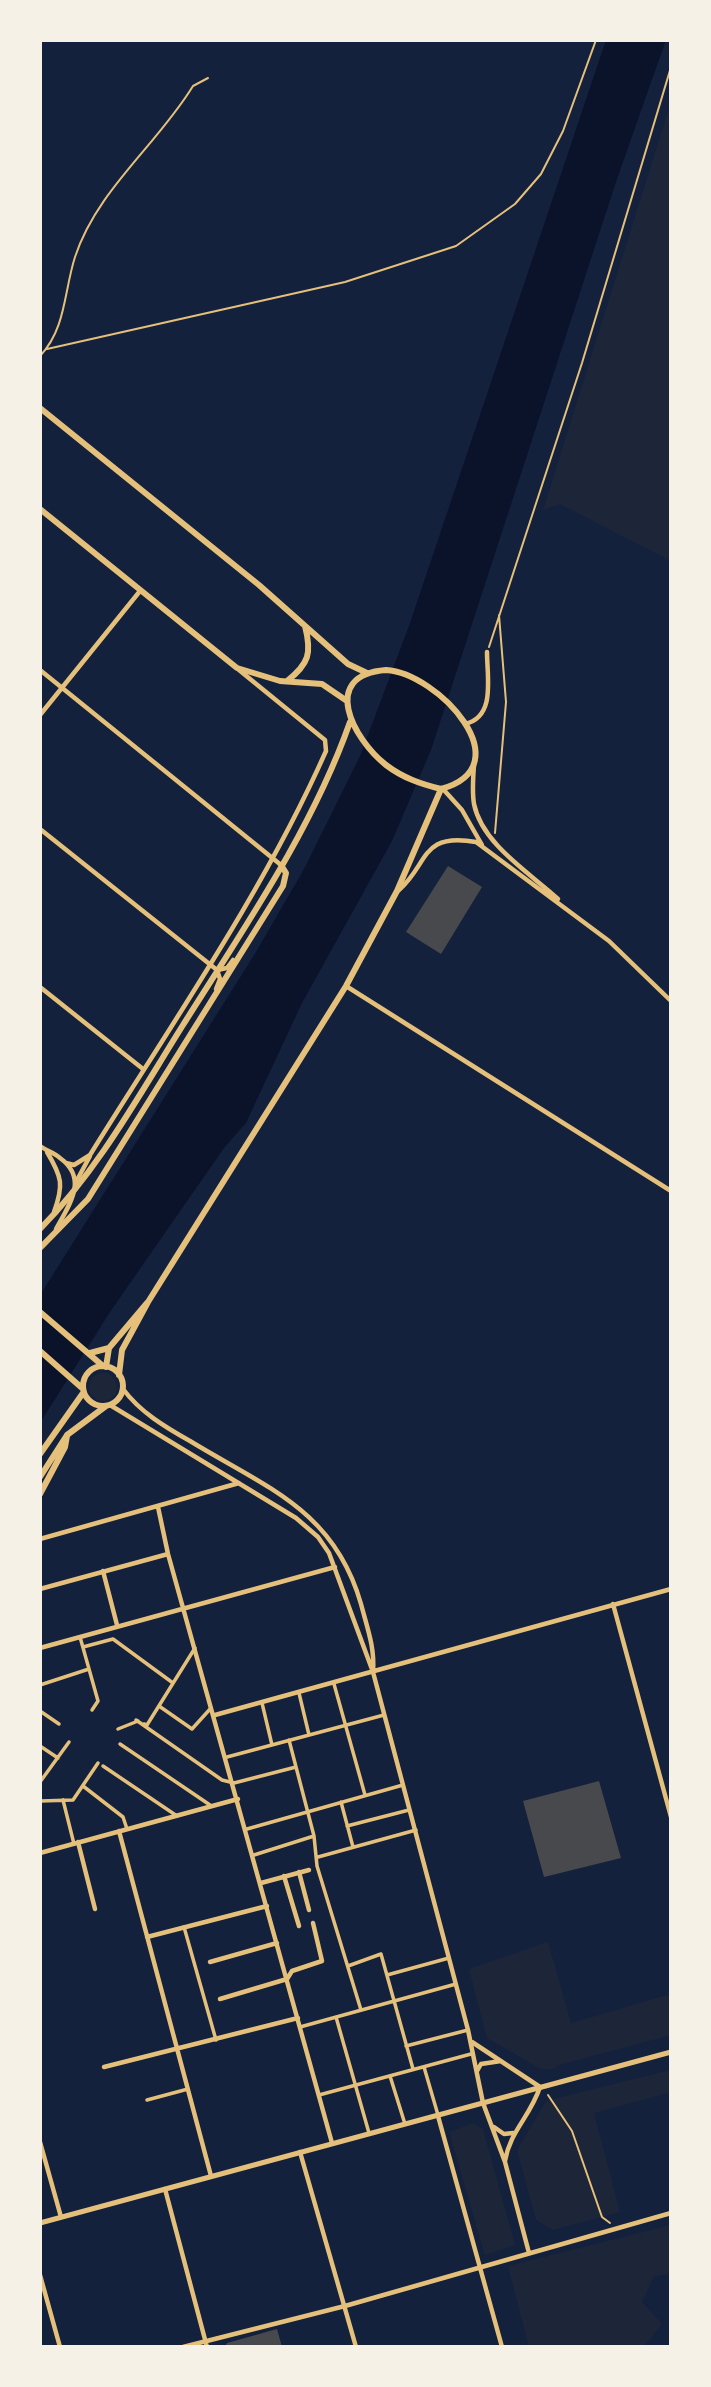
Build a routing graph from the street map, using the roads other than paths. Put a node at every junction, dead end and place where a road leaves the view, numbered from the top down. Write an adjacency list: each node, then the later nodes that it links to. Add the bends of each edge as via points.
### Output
1 (40, 408): 4 (main road)
2 (40, 509): 3 (main road)
3 (140, 591): 6 (main road); 10 (street)
4 (304, 624): 8 (main road, via 348,664); 9 (main road, via 308,660)
5 (487, 652): 14 (street, via 485,711 479,719)
6 (237, 667): 9 (main road); 19 (street, via 325,740 326,751)
7 (40, 670): 10 (street)
8 (367, 673): 11 (main road, via 354,684); 14 (main road, via 392,670 412,676 441,693)
9 (287, 681): 11 (main road, via 322,684)
10 (62, 688): 12 (street); 19 (street)
11 (347, 701): 13 (main road)
12 (40, 715)
13 (350, 722): 16 (main road, via 378,758 396,772); 20 (main road)
14 (465, 723): 15 (main road, via 475,750)
15 (474, 765): 16 (main road, via 460,780); 22 (street, via 474,806 495,842)
16 (442, 789): 18 (street, via 462,810); 21 (main road)
17 (40, 828): 24 (street)
18 (482, 845): 21 (street, via 459,840 430,849); 22 (street)
19 (274, 857): 20 (street); 24 (street)
20 (281, 865): 23 (main road, via 286,878); 25 (main road)
21 (397, 891): 27 (main road)
22 (572, 911): 28 (street, via 628,957)
23 (262, 922): 25 (street, via 227,968); 29 (main road)
24 (210, 965): 25 (street); 30 (street)
25 (217, 970): 29 (street, via 219,983); 35 (main road, via 86,1180)
26 (40, 986): 30 (street)
27 (346, 986): 36 (street); 41 (main road)
28 (671, 1001)
29 (196, 1026): 39 (main road, via 88,1199)
30 (144, 1069): 33 (street)
31 (40, 1146): 32 (street)
32 (47, 1152): 34 (street); 37 (street, via 62,1191)
33 (90, 1155): 34 (street, via 81,1163); 35 (street)
34 (66, 1163): 35 (street)
35 (76, 1187): 37 (main road); 39 (street, via 73,1203)
36 (671, 1191)
37 (51, 1218): 38 (main road)
38 (41, 1228)
39 (52, 1236): 40 (main road)
40 (40, 1248)
41 (148, 1302): 43 (main road); 47 (main road, via 122,1350)
42 (40, 1312): 45 (main road)
43 (110, 1348): 45 (main road); 46 (main road)
44 (40, 1351): 49 (main road)
45 (89, 1352): 46 (main road)
46 (105, 1366): 47 (main road); 49 (main road, via 87,1373)
47 (119, 1375): 48 (main road)
48 (122, 1389): 50 (main road, via 118,1399); 71 (street, via 152,1418 302,1510 328,1534 357,1593 375,1655)
49 (83, 1390): 50 (main road, via 94,1404); 52 (main road)
50 (108, 1405): 51 (main road); 54 (street)
51 (67, 1435): 53 (main road); 55 (main road)
52 (40, 1454)
53 (40, 1477)
54 (240, 1482): 56 (street); 59 (street, via 308,1527)
55 (40, 1494)
56 (158, 1507): 57 (street); 58 (street)
57 (40, 1539)
58 (168, 1553): 60 (street); 64 (street)
59 (335, 1567): 64 (street); 71 (street)
60 (103, 1571): 61 (street); 65 (street)
61 (40, 1589)
62 (671, 1589): 63 (street)
63 (613, 1604): 71 (street); 111 (street)
64 (184, 1607): 65 (street); 68 (street)
65 (117, 1625): 66 (street)
66 (80, 1637): 67 (street); 69 (street)
67 (83, 1647): 70 (street); 72 (street, via 113,1639)
68 (196, 1647): 72 (street); 78 (street)
69 (40, 1648)
70 (89, 1669): 74 (street); 79 (street, via 98,1701)
71 (373, 1672): 73 (street); 82 (street)
72 (173, 1683): 77 (street)
73 (334, 1684): 75 (street); 85 (street)
74 (40, 1685)
75 (299, 1693): 76 (street); 87 (street)
76 (262, 1703): 81 (street); 91 (street)
77 (159, 1706): 78 (street, via 192,1729); 83 (street, via 147,1725)
78 (212, 1706): 81 (street)
79 (92, 1710)
80 (40, 1711): 84 (street)
81 (215, 1715): 93 (street)
82 (384, 1715): 85 (street); 100 (street)
83 (136, 1720): 86 (street); 99 (street, via 222,1780)
84 (60, 1724)
85 (345, 1725): 87 (street); 102 (street)
86 (118, 1728)
87 (309, 1735): 88 (street)
88 (289, 1740): 91 (street); 97 (street)
89 (69, 1742): 94 (street)
90 (120, 1744): 107 (street)
91 (271, 1745): 93 (street)
92 (40, 1746): 94 (street)
93 (227, 1757): 99 (street)
94 (58, 1758): 98 (street)
95 (98, 1763): 101 (street)
96 (103, 1766): 110 (street)
97 (296, 1767): 99 (street); 109 (street)
98 (41, 1780)
99 (234, 1783): 103 (street)
100 (403, 1785): 102 (street); 108 (street)
101 (83, 1786): 104 (street, via 73,1800); 113 (street, via 123,1816)
102 (365, 1796): 106 (street)
103 (238, 1799): 107 (street); 114 (street)
104 (62, 1800): 105 (street); 118 (street)
105 (40, 1801)
106 (341, 1802): 109 (street); 112 (street)
107 (211, 1806): 110 (street)
108 (410, 1810): 112 (street); 115 (street)
109 (308, 1812): 114 (street); 117 (street)
110 (177, 1816): 113 (street)
111 (671, 1817)
112 (347, 1826): 119 (street)
113 (127, 1829): 116 (street)
114 (247, 1829): 121 (street)
115 (416, 1830): 119 (street); 135 (street)
116 (119, 1831): 118 (street); 133 (street)
117 (314, 1836): 121 (street); 122 (street)
118 (76, 1843): 120 (street); 128 (street)
119 (353, 1847): 122 (street)
120 (42, 1855)
121 (254, 1856): 126 (street)
122 (318, 1857): 137 (street)
123 (309, 1870): 124 (street)
124 (299, 1872): 125 (street); 129 (street)
125 (284, 1876): 126 (street); 131 (street)
126 (261, 1883): 127 (street)
127 (267, 1906): 132 (street); 134 (street)
128 (95, 1909)
129 (309, 1910)
130 (313, 1923): 139 (street, via 322,1961 292,1971)
131 (299, 1926)
132 (184, 1927): 133 (street); 148 (street)
133 (147, 1937): 151 (street)
134 (277, 1943): 136 (street); 139 (street)
135 (449, 1958): 138 (street); 140 (street)
136 (210, 1962)
137 (348, 1966): 138 (street, via 381,1954); 143 (street)
138 (387, 1975): 142 (street)
139 (287, 1979): 141 (street); 145 (street)
140 (456, 1984): 142 (street); 147 (street)
141 (220, 1999)
142 (393, 2001): 143 (street); 150 (street)
143 (361, 2010): 144 (street)
144 (336, 2017): 146 (street); 160 (street)
145 (298, 2018): 146 (street); 148 (street)
146 (300, 2027): 163 (street)
147 (468, 2030): 149 (street); 150 (street)
148 (216, 2040): 151 (street)
149 (471, 2042): 153 (street); 154 (street)
150 (406, 2046): 157 (street)
151 (177, 2049): 155 (street); 162 (street)
152 (671, 2052): 161 (street)
153 (471, 2054): 156 (street); 158 (street)
154 (502, 2061): 158 (street, via 481,2064); 161 (street)
155 (104, 2067)
156 (424, 2067): 157 (street); 166 (street)
157 (413, 2070): 159 (street)
158 (477, 2071): 165 (street)
159 (390, 2076): 160 (street); 167 (street)
160 (355, 2085): 163 (street); 170 (street)
161 (540, 2087): 165 (street); 169 (street, via 526,2120)
162 (188, 2089): 164 (street); 175 (street)
163 (319, 2095): 172 (street)
164 (147, 2100)
165 (483, 2103): 166 (street); 168 (street)
166 (438, 2116): 167 (street); 181 (street)
167 (405, 2125): 170 (street)
168 (494, 2126): 169 (street, via 504,2134); 174 (street)
169 (513, 2133): 174 (street)
170 (370, 2134): 172 (street)
171 (40, 2142): 178 (street)
172 (332, 2143): 173 (street)
173 (300, 2151): 175 (street); 183 (street)
174 (505, 2162): 180 (street)
175 (211, 2176): 176 (street)
176 (165, 2188): 178 (street); 184 (street)
177 (671, 2213): 180 (street)
178 (61, 2217): 179 (street)
179 (40, 2223)
180 (529, 2253): 181 (street)
181 (480, 2266): 183 (street); 188 (street)
182 (40, 2275): 185 (street)
183 (345, 2306): 184 (street); 187 (street)
184 (206, 2344): 186 (street)
185 (61, 2347)
186 (183, 2347)
187 (356, 2347)
188 (502, 2347)

